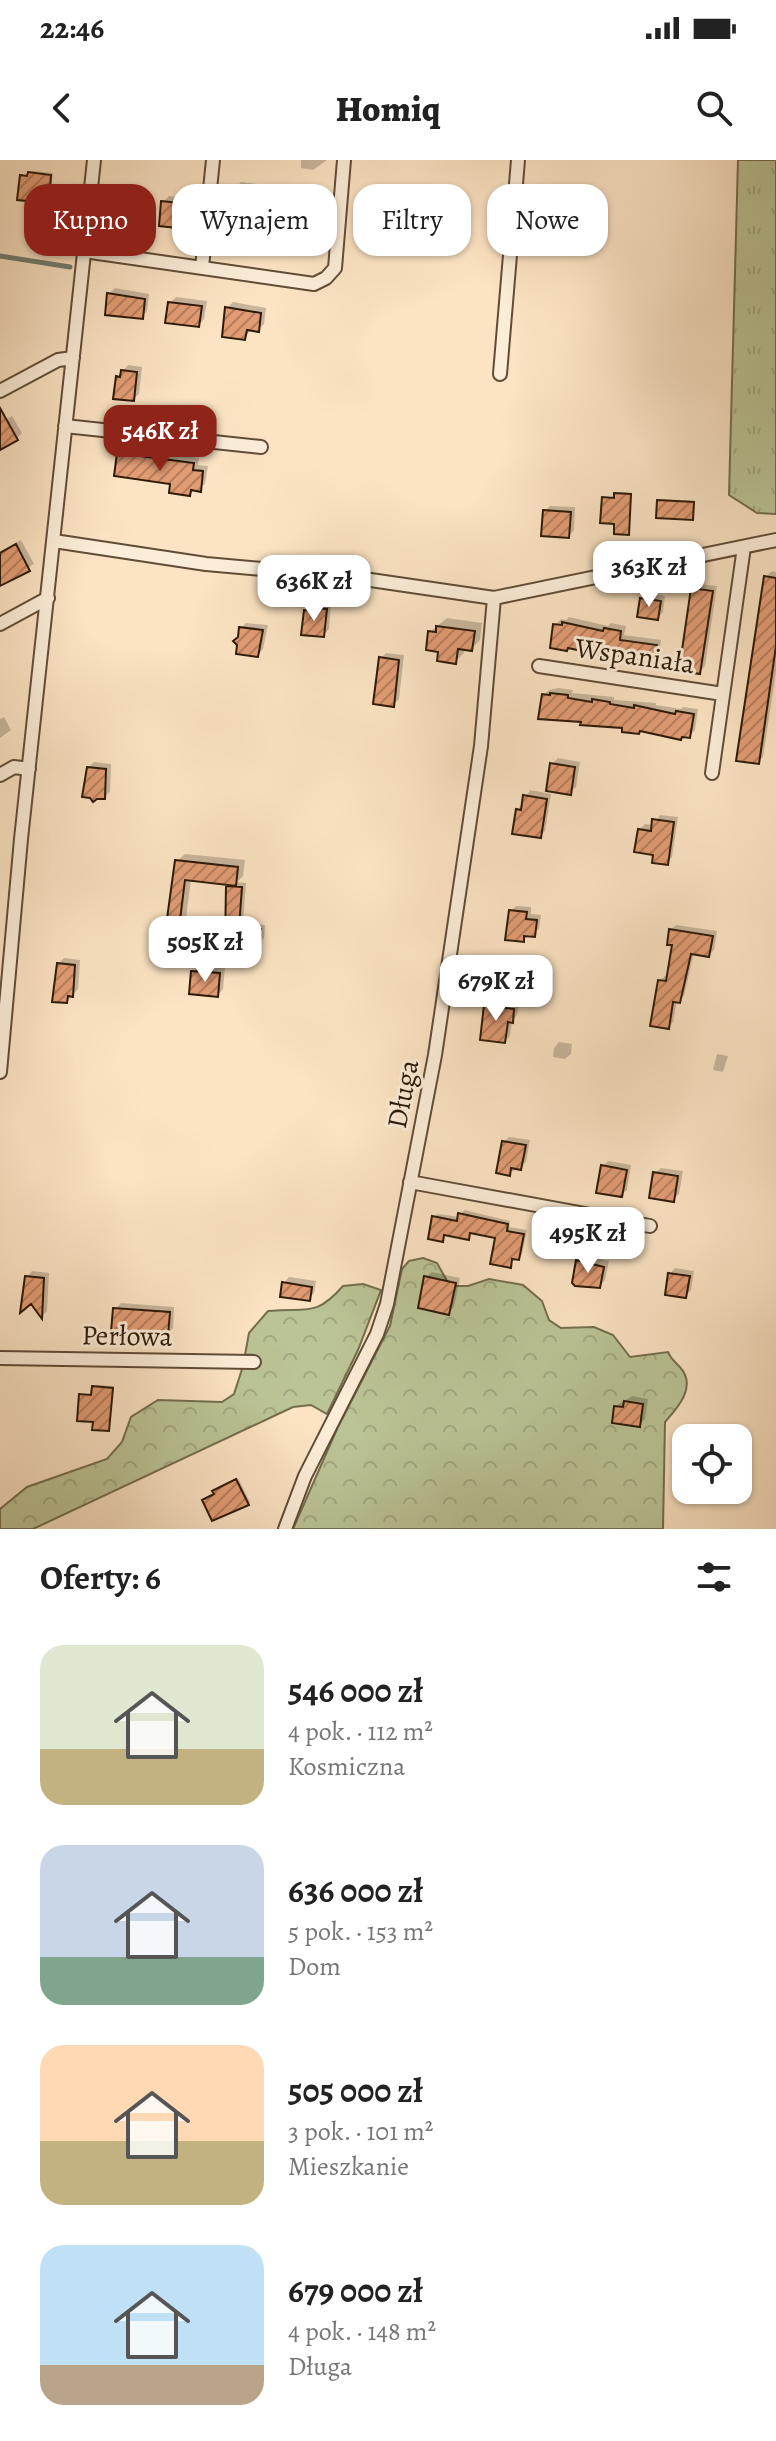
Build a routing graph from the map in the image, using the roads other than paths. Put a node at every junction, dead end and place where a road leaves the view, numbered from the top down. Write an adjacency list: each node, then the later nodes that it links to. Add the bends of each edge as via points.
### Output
1 (94, 160): 5 (street)
2 (213, 160): 8 (street)
3 (344, 160): 8 (street, via 335,268 326,278 314,284)
4 (518, 160): 10 (street)
5 (91, 184)
6 (83, 256): 9 (street)
7 (121, 256): 8 (street)
8 (202, 267)
9 (73, 358): 11 (street, via 58,360); 12 (street)
10 (500, 374)
11 (0, 391)
12 (65, 426): 13 (street); 15 (street)
13 (261, 447)
14 (776, 540): 16 (street)
15 (54, 541): 17 (street); 18 (street)
16 (744, 547): 18 (street); 21 (street)
17 (48, 598): 19 (street); 22 (street)
18 (494, 598): 26 (street, Długa, via 479,760 435,1055)
19 (0, 624)
20 (539, 666): 21 (street, Wspaniała)
21 (723, 694): 23 (street)
22 (29, 769): 24 (street, via 14,767); 25 (street)
23 (712, 773)
24 (0, 775)
25 (0, 1072)
26 (410, 1182): 27 (street); 30 (street, Długa, via 377,1334 305,1476)
27 (650, 1226)
28 (0, 1358): 29 (street, Perłowa)
29 (254, 1362)
30 (285, 1529)

